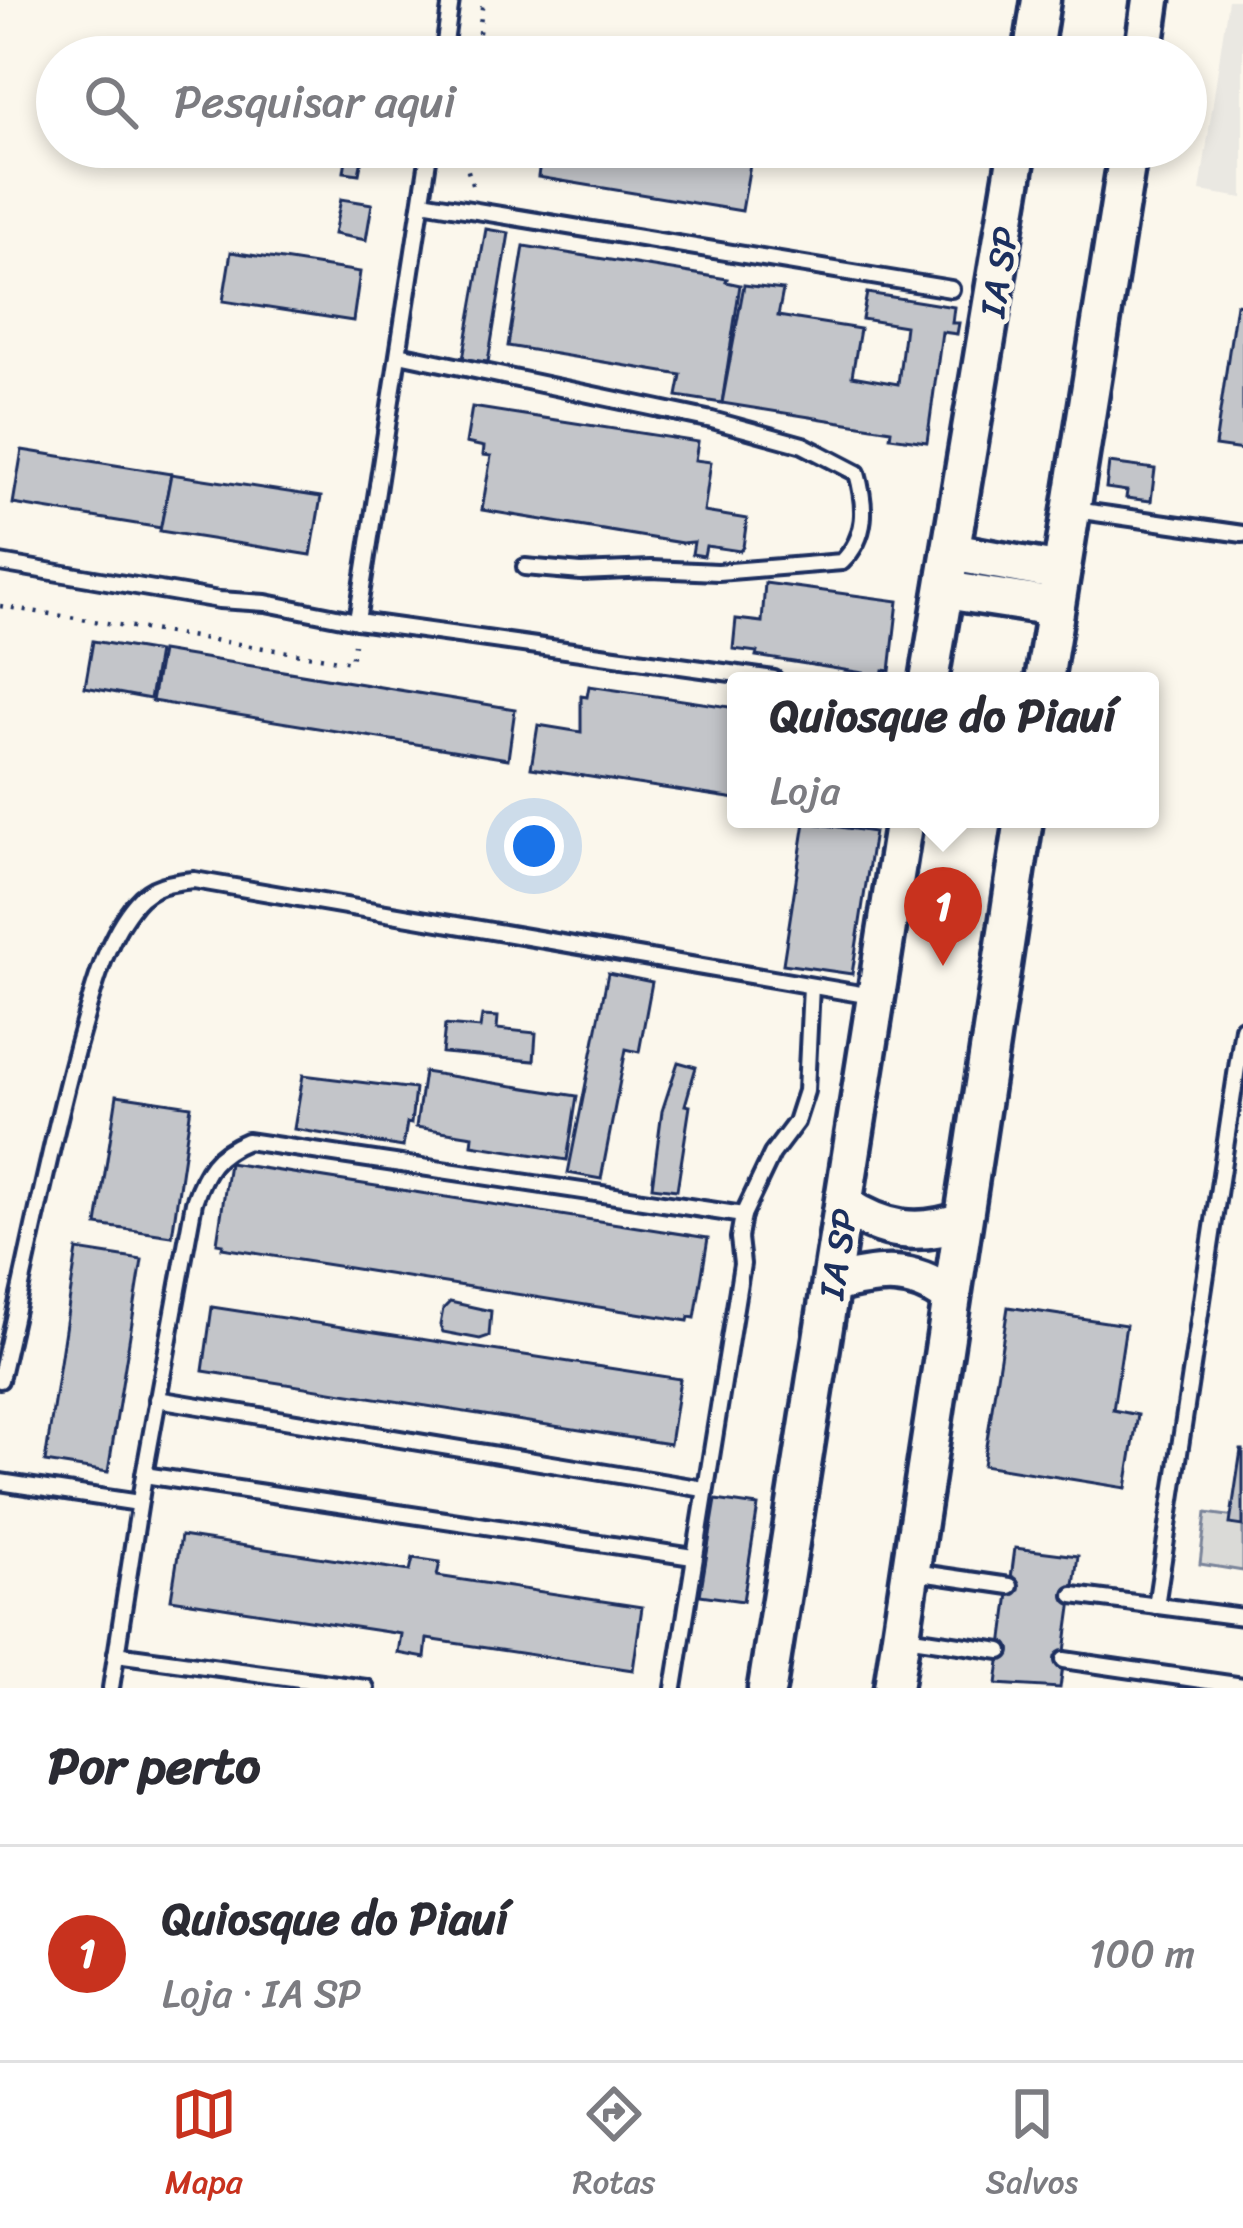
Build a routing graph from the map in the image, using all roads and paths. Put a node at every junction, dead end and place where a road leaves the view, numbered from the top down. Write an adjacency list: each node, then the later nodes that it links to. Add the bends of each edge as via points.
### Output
1 (451, 0): 5 (lane)
2 (483, 0): 6 (path)
3 (1042, 0): 7 (street)
4 (1148, 4): 8 (street)
5 (445, 36)
6 (479, 36)
7 (1036, 36)
8 (1145, 36)
9 (427, 168): 13 (lane)
10 (467, 168): 14 (path)
11 (1015, 168): 19 (street, IA SP)
12 (1127, 168): 17 (street)
13 (422, 202): 14 (lane); 16 (lane)
14 (480, 211): 15 (lane)
15 (951, 289)
16 (399, 354): 21 (lane, via 803,445 857,472 862,491 857,548 842,562 718,572); 25 (lane)
17 (1070, 509): 18 (lane); 22 (street)
18 (1243, 534)
19 (951, 552): 22 (street); 23 (street, IA SP)
20 (0, 563): 25 (lane)
21 (525, 567)
22 (1058, 589): 23 (street); 28 (street)
23 (945, 590): 27 (street, IA SP)
24 (0, 606): 25 (path, via 351,662)
25 (357, 621): 26 (lane)
26 (727, 672)
27 (930, 672)
28 (1045, 672)
29 (903, 828): 32 (street, IA SP)
30 (1023, 828): 37 (street)
31 (811, 986): 32 (lane); 36 (lane, via 806,1091); 40 (lane, via 194,880 148,891 117,933 92,993)
32 (877, 996): 35 (street, IA SP)
33 (1243, 1028): 34 (lane)
34 (1237, 1113): 50 (lane)
35 (845, 1206): 37 (street, via 901,1232); 38 (street, IA SP)
36 (743, 1215): 41 (lane, via 247,1141 221,1151 203,1175); 44 (lane)
37 (962, 1221): 39 (street)
38 (833, 1283): 39 (street, via 904,1275); 60 (street, IA SP)
39 (950, 1296): 47 (street)
40 (0, 1380)
41 (158, 1399): 42 (lane); 44 (lane)
42 (144, 1475): 45 (lane); 46 (lane)
43 (0, 1482): 45 (lane)
44 (704, 1489): 46 (lane)
45 (140, 1503): 54 (lane)
46 (693, 1557): 59 (lane)
47 (910, 1571): 48 (lane); 52 (street)
48 (1010, 1586)
49 (1072, 1594): 50 (lane)
50 (1156, 1606): 51 (lane)
51 (1243, 1617)
52 (900, 1636): 53 (lane); 61 (street)
53 (1001, 1651)
54 (116, 1654): 57 (lane); 58 (lane)
55 (1064, 1660): 56 (lane)
56 (1243, 1686)
57 (111, 1688)
58 (365, 1688)
59 (674, 1688)
60 (767, 1688)
61 (893, 1688)

